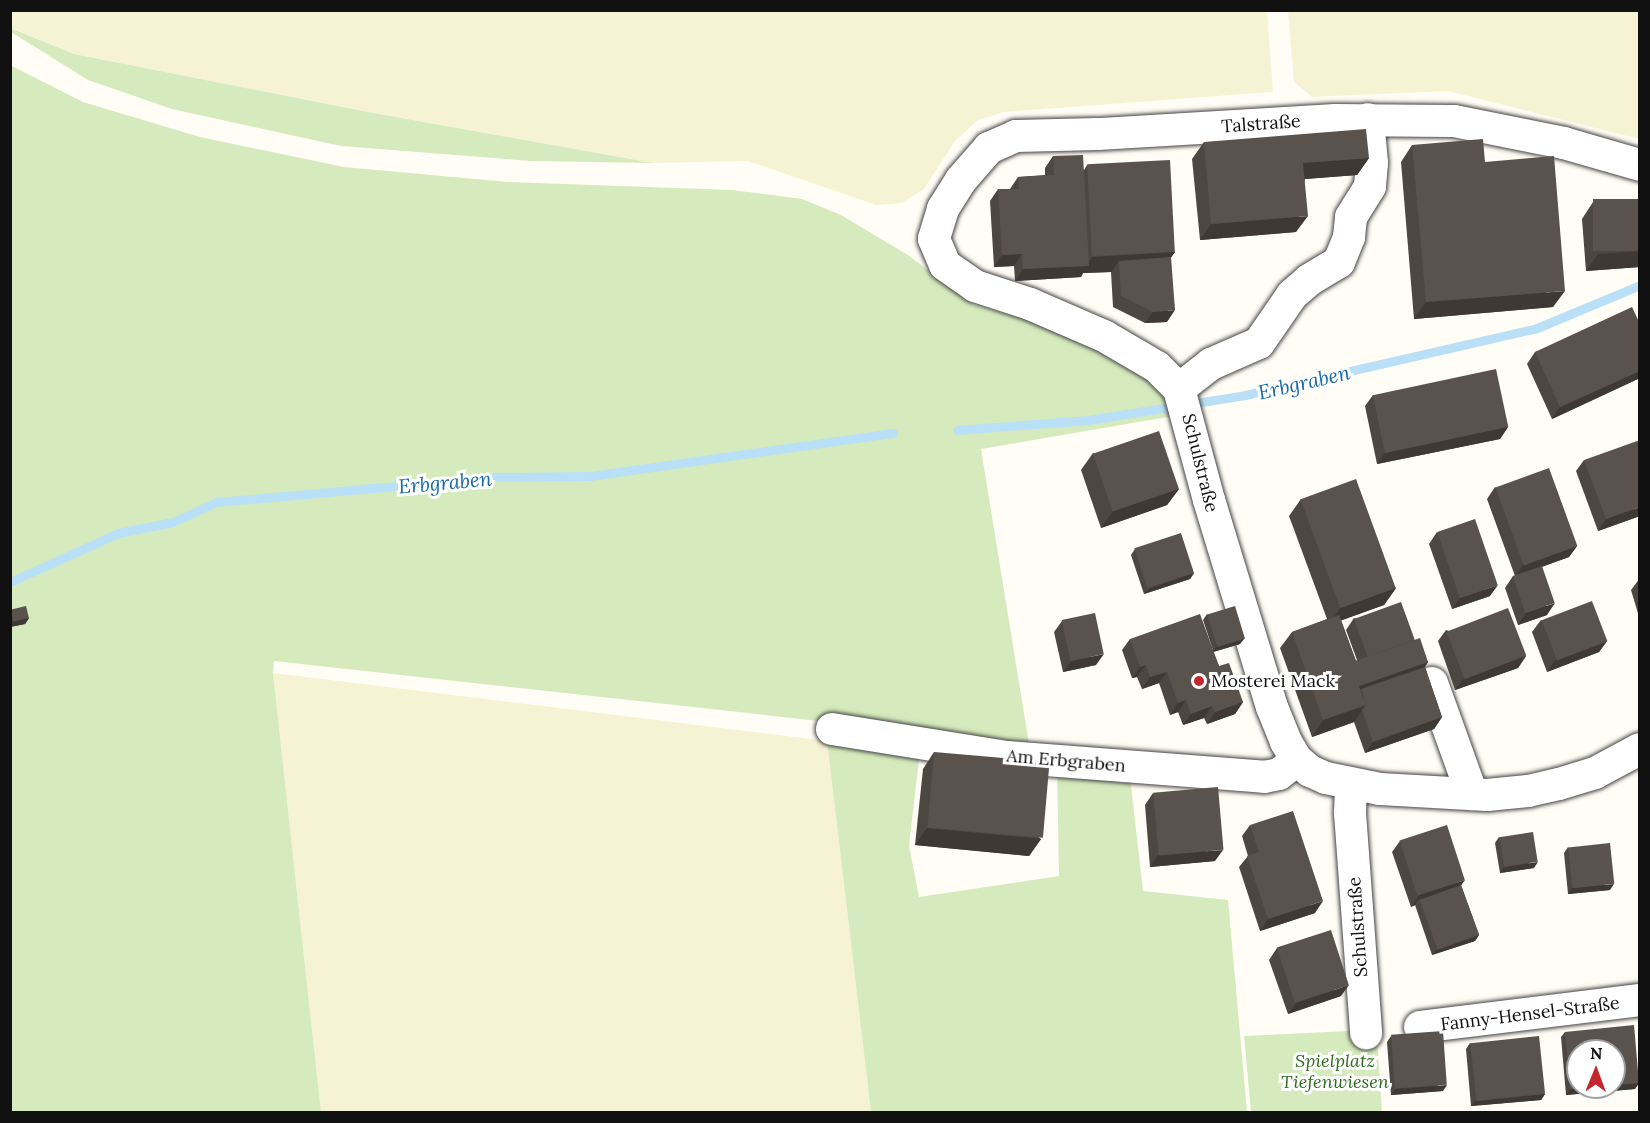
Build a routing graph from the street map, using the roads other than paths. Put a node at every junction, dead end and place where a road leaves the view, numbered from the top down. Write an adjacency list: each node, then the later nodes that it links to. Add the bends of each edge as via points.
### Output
1 (1368, 119): 2 (street, Talstraße, via 1454,121 1490,127 1564,142); 3 (street, Talstraße, via 1016,135 989,148 961,180 943,209); 4 (street, via 1370,186 1351,217 1349,237 1339,262 1292,295 1259,343 1211,364)
2 (1640, 165)
3 (934, 239): 4 (street, Schulstraße, via 945,265 975,286 1030,304 1104,336 1157,367)
4 (1179, 389): 8 (street, Schulstraße, via 1258,664 1279,726)
5 (1432, 683): 10 (street)
6 (832, 729): 8 (street, Am Erbgraben, via 1007,756 1264,777 1280,774)
7 (1640, 749): 10 (street, Schulstraße, via 1595,773 1559,784 1528,791)
8 (1297, 760): 9 (street, Schulstraße, via 1318,775)
9 (1351, 785): 10 (street, Schulstraße, via 1412,793); 13 (street, Schulstraße)
10 (1472, 794)
11 (1640, 1000): 12 (street, Fanny-Hensel-Straße)
12 (1420, 1027)
13 (1366, 1034)

